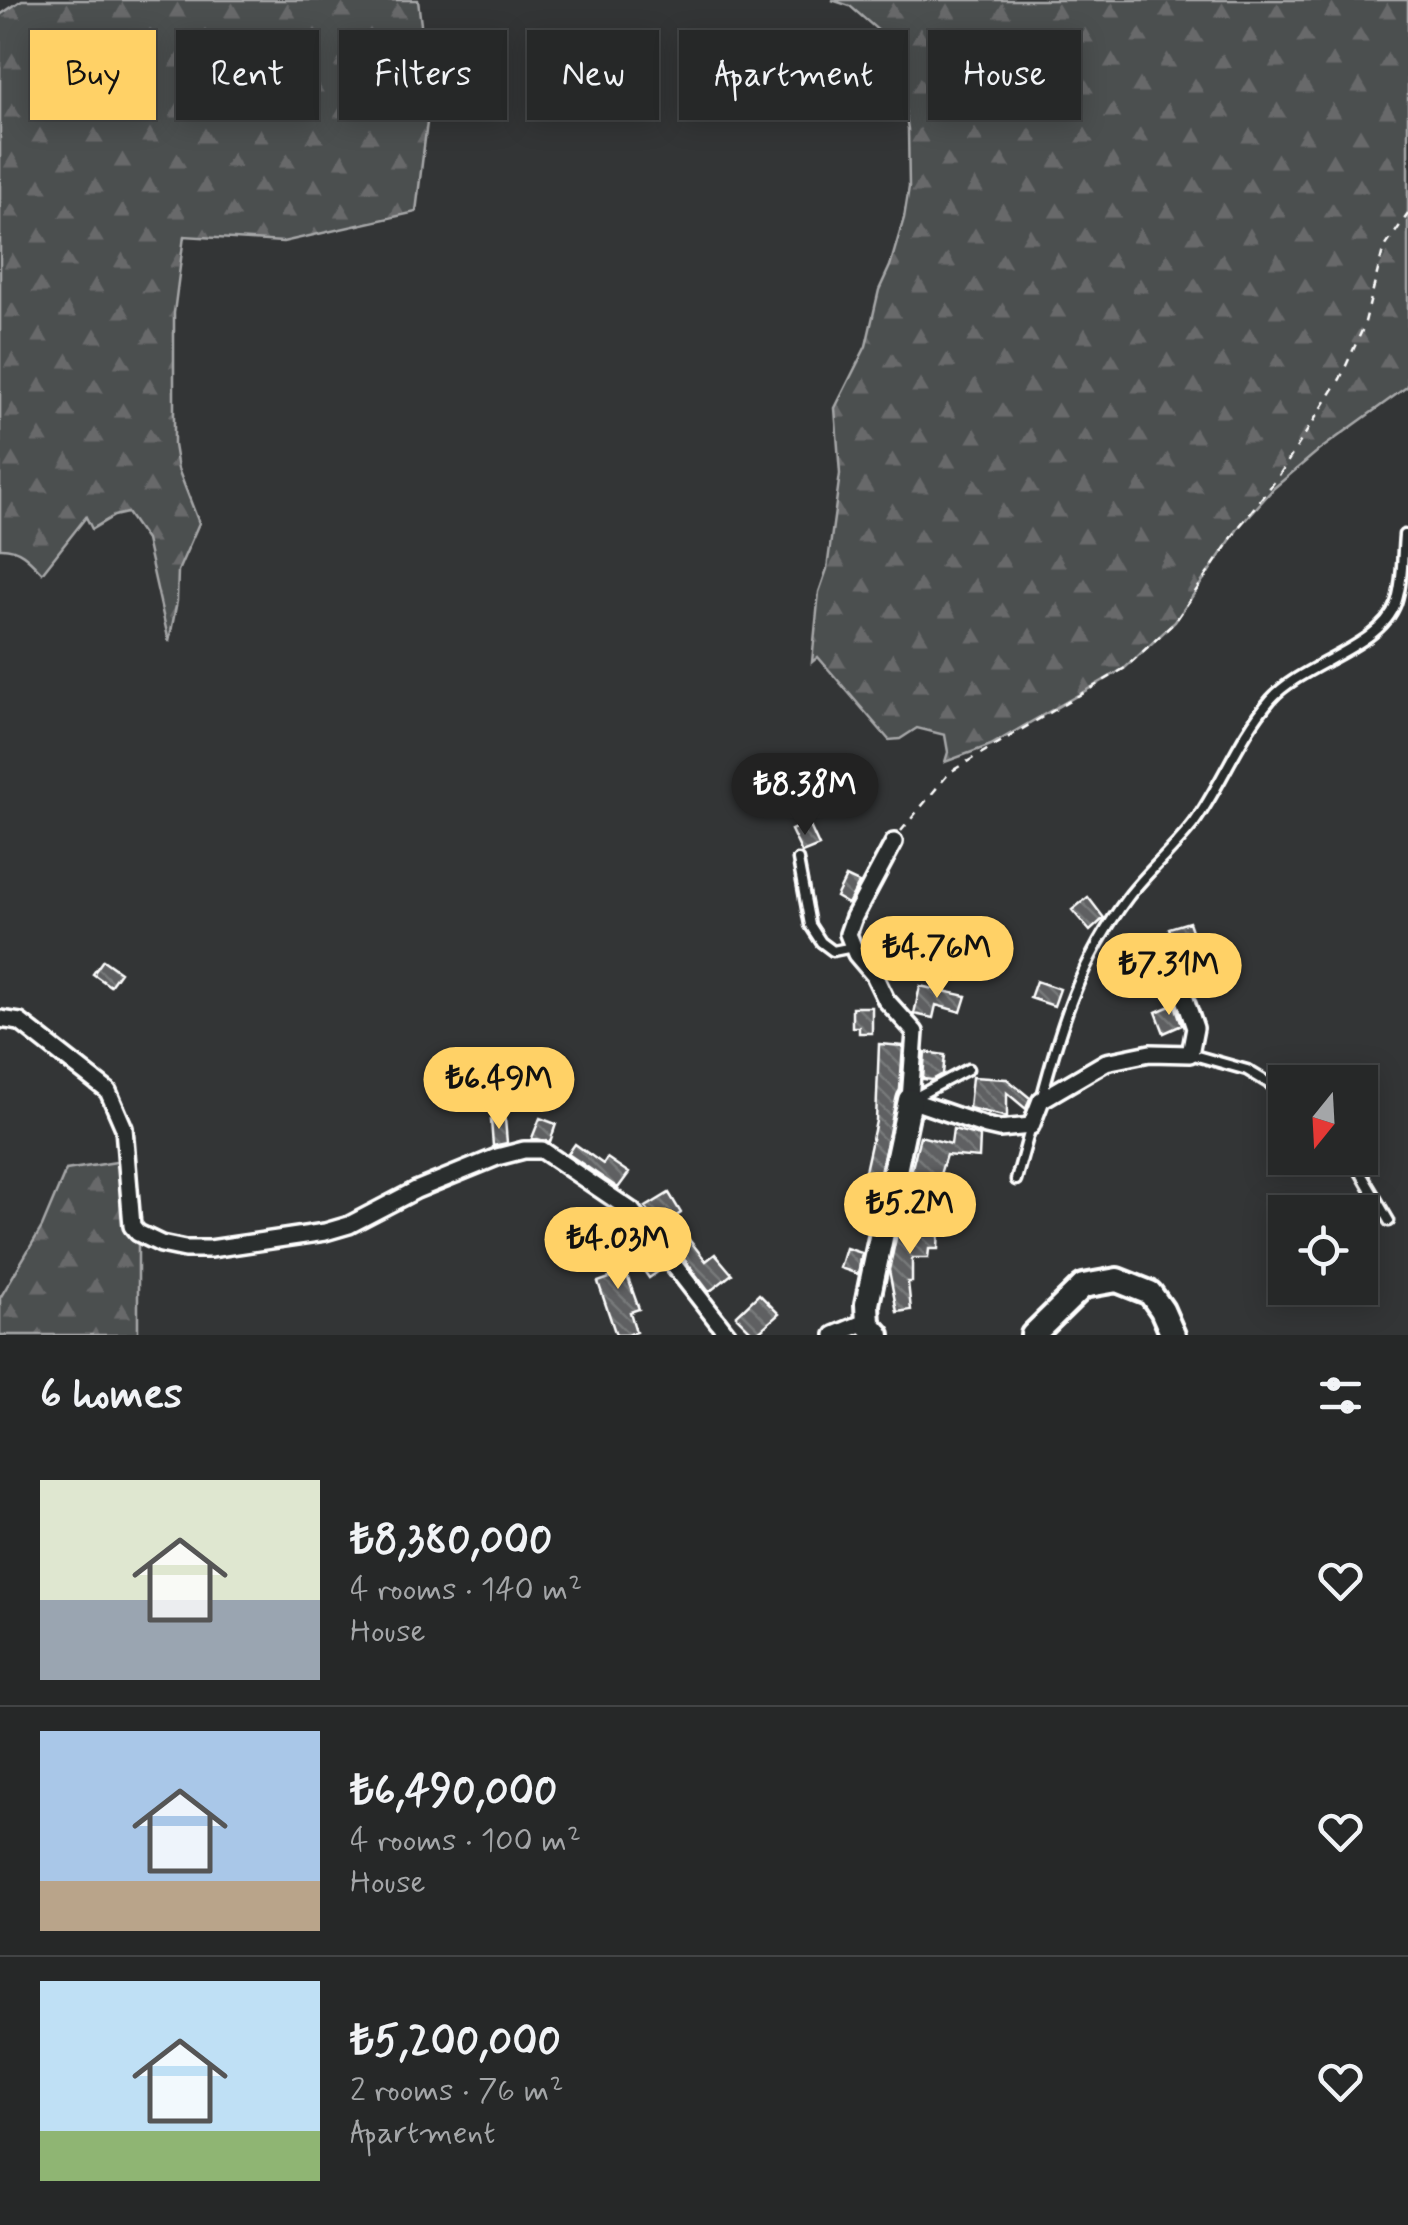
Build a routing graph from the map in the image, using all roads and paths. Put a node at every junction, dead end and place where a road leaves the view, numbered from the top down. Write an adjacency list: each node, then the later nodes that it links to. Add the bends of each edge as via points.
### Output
1 (1408, 214): 3 (path, via 1383,250 1364,326 1340,379 1175,622 1124,668 950,772)
2 (1404, 534): 14 (lane, via 1398,597 1386,620 1298,675 1268,702 1194,823 1108,926 1069,998)
3 (894, 842): 5 (street, via 850,926)
4 (798, 860): 5 (lane, via 814,934 833,951)
5 (853, 947): 13 (street, via 886,1000 916,1032)
6 (1180, 984): 10 (street, via 1196,1028)
7 (0, 1007): 9 (lane)
8 (0, 1019): 9 (street)
9 (18, 1022): 20 (street, via 108,1091 124,1128 132,1226 161,1244 210,1248 337,1230 465,1169 542,1150 632,1211)
10 (1190, 1054): 12 (lane); 14 (street, via 1106,1062)
11 (968, 1069): 13 (lane)
12 (1268, 1083)
13 (910, 1100): 15 (street, via 986,1126); 19 (street, via 870,1286)
14 (1041, 1100): 15 (street)
15 (1030, 1126): 17 (lane)
16 (1362, 1175): 18 (lane)
17 (1016, 1180)
18 (1389, 1221)
19 (873, 1328): 21 (street)
20 (728, 1335)
21 (834, 1335)
22 (1033, 1335): 23 (street, via 1084,1286 1118,1280 1150,1293)
23 (1172, 1335)

